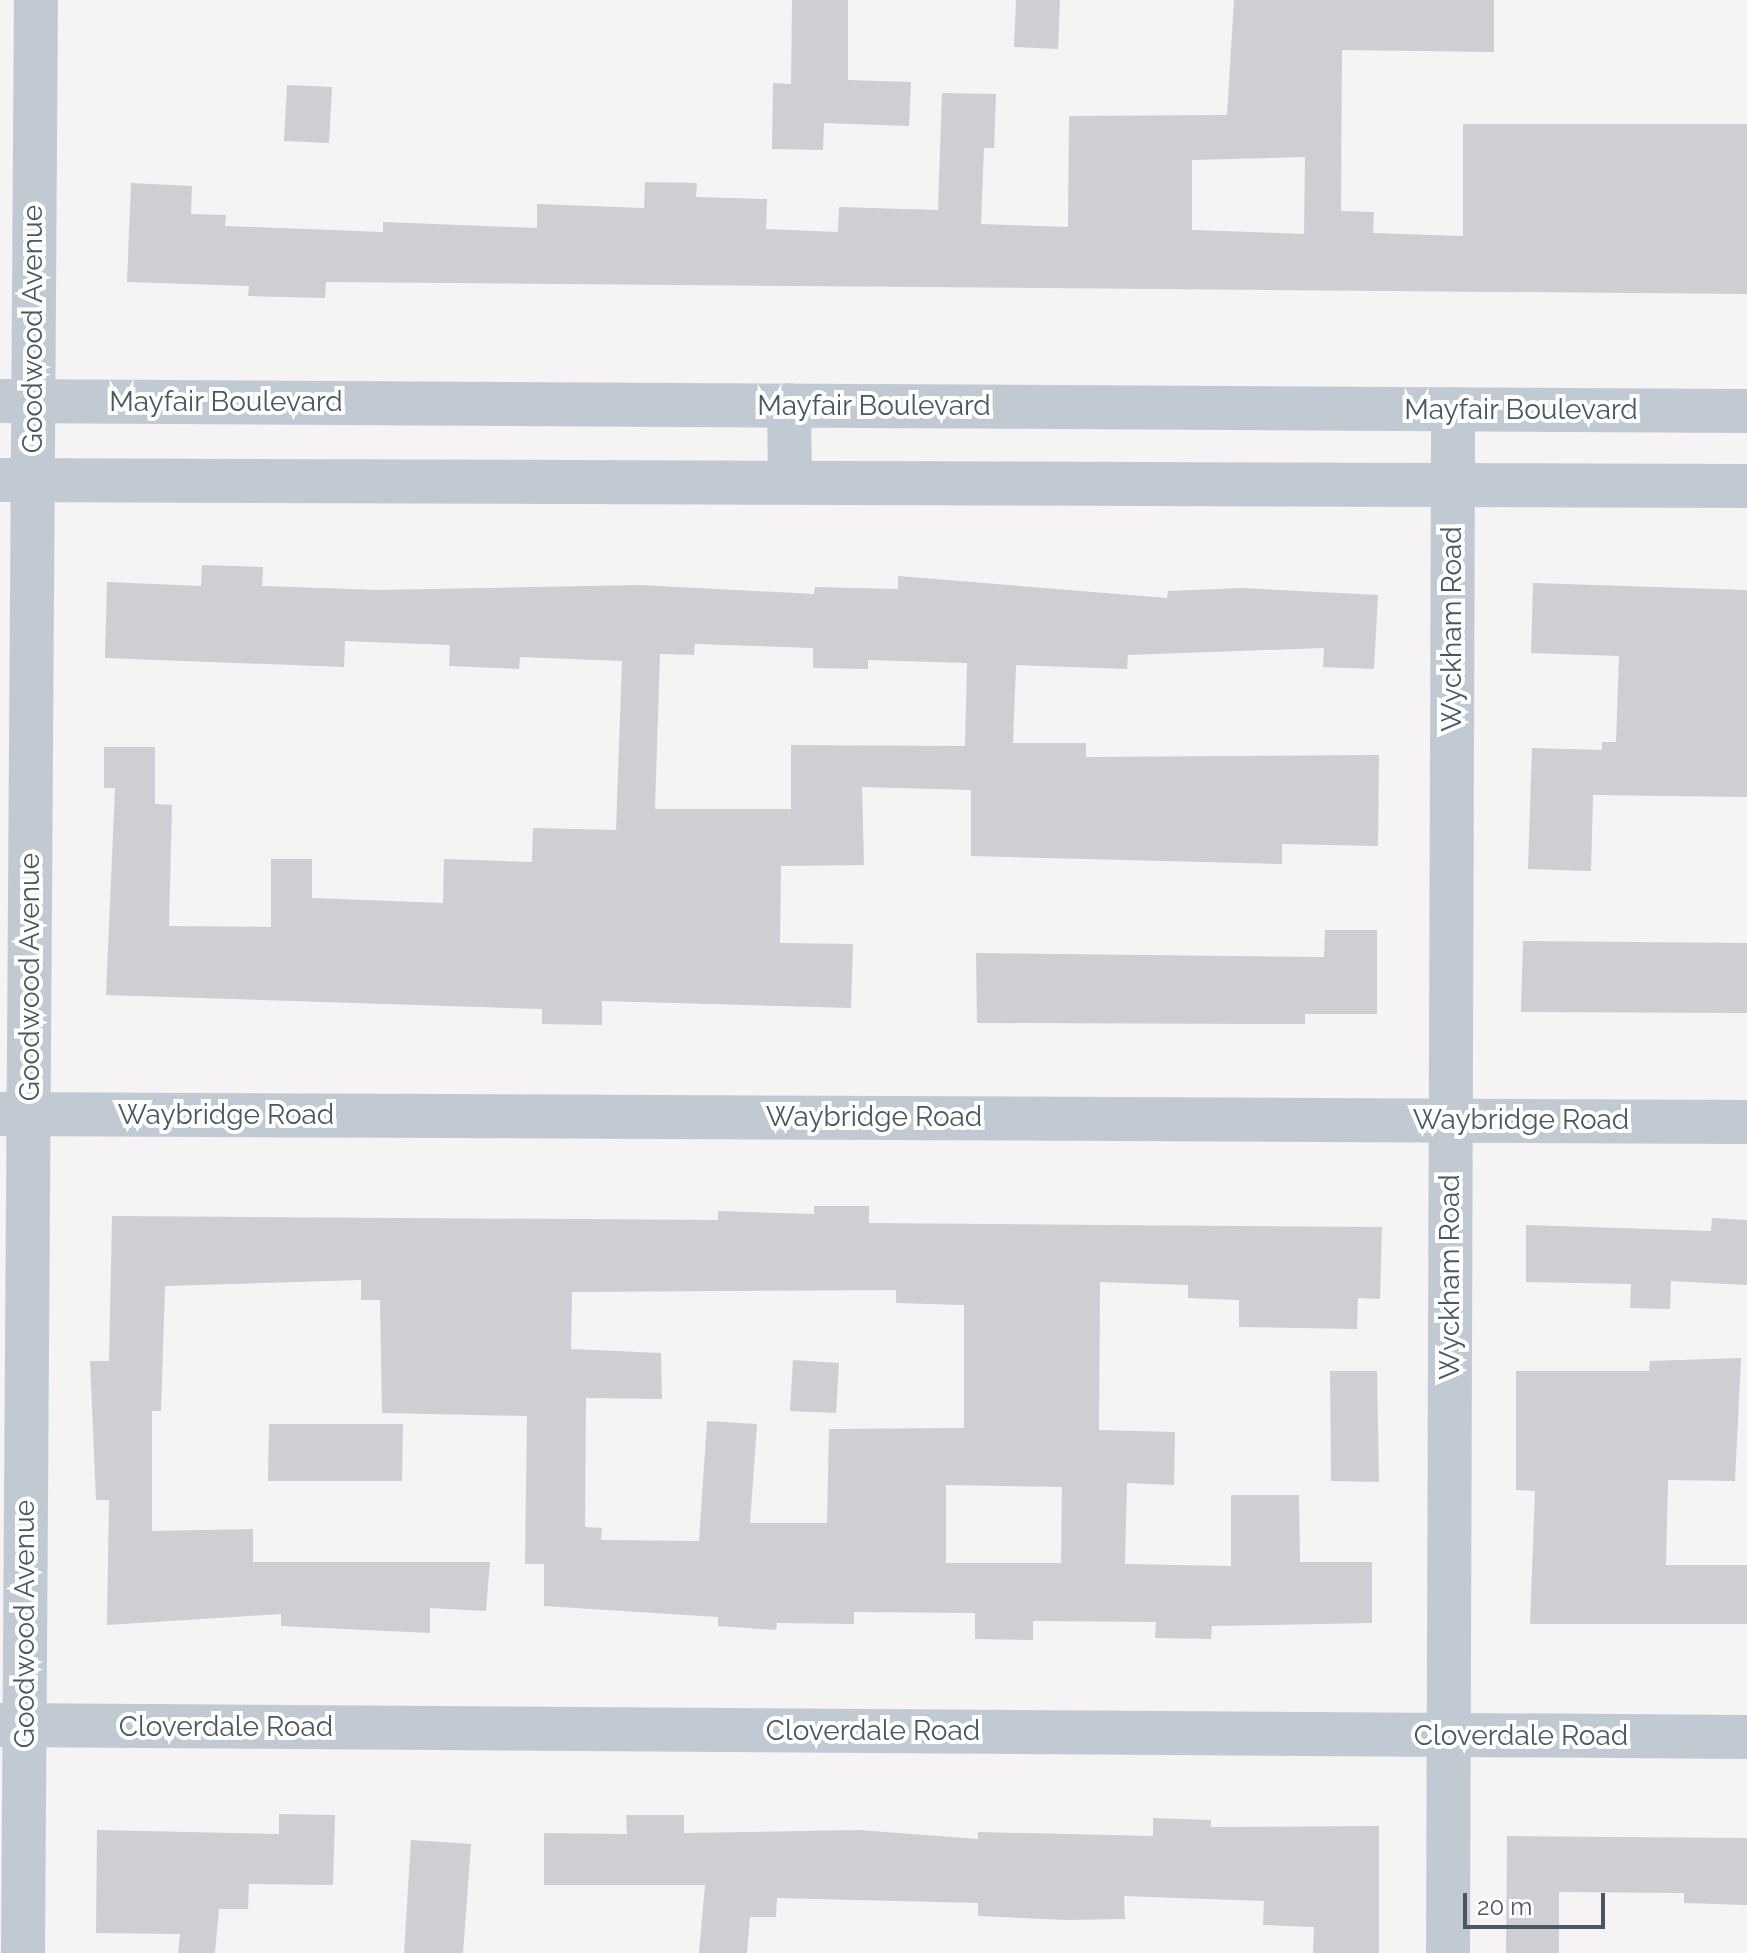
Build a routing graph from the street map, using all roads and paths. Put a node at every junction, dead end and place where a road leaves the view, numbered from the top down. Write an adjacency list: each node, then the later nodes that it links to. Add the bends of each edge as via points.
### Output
1 (36, 0): 2 (street, Goodwood Avenue)
2 (16, 401): 3 (street, Mayfair Boulevard); 6 (street, Goodwood Avenue)
3 (789, 405): 4 (street, Mayfair Boulevard); 7 (street)
4 (1453, 409): 5 (street, Mayfair Boulevard); 8 (street, Wyckham Road)
5 (1747, 411)
6 (16, 480): 7 (street); 10 (street, Goodwood Avenue)
7 (790, 482): 8 (street)
8 (1453, 484): 9 (street); 11 (street, Wyckham Road)
9 (1747, 486)
10 (14, 1114): 11 (street, Waybridge Road); 13 (street, Goodwood Avenue)
11 (1451, 1119): 12 (street, Waybridge Road); 14 (street, Wyckham Road)
12 (1747, 1122)
13 (12, 1725): 14 (street, Cloverdale Road); 16 (street, Goodwood Avenue)
14 (1448, 1735): 15 (street, Cloverdale Road); 17 (street, Wyckham Road)
15 (1747, 1737)
16 (23, 1953)
17 (1448, 1953)

